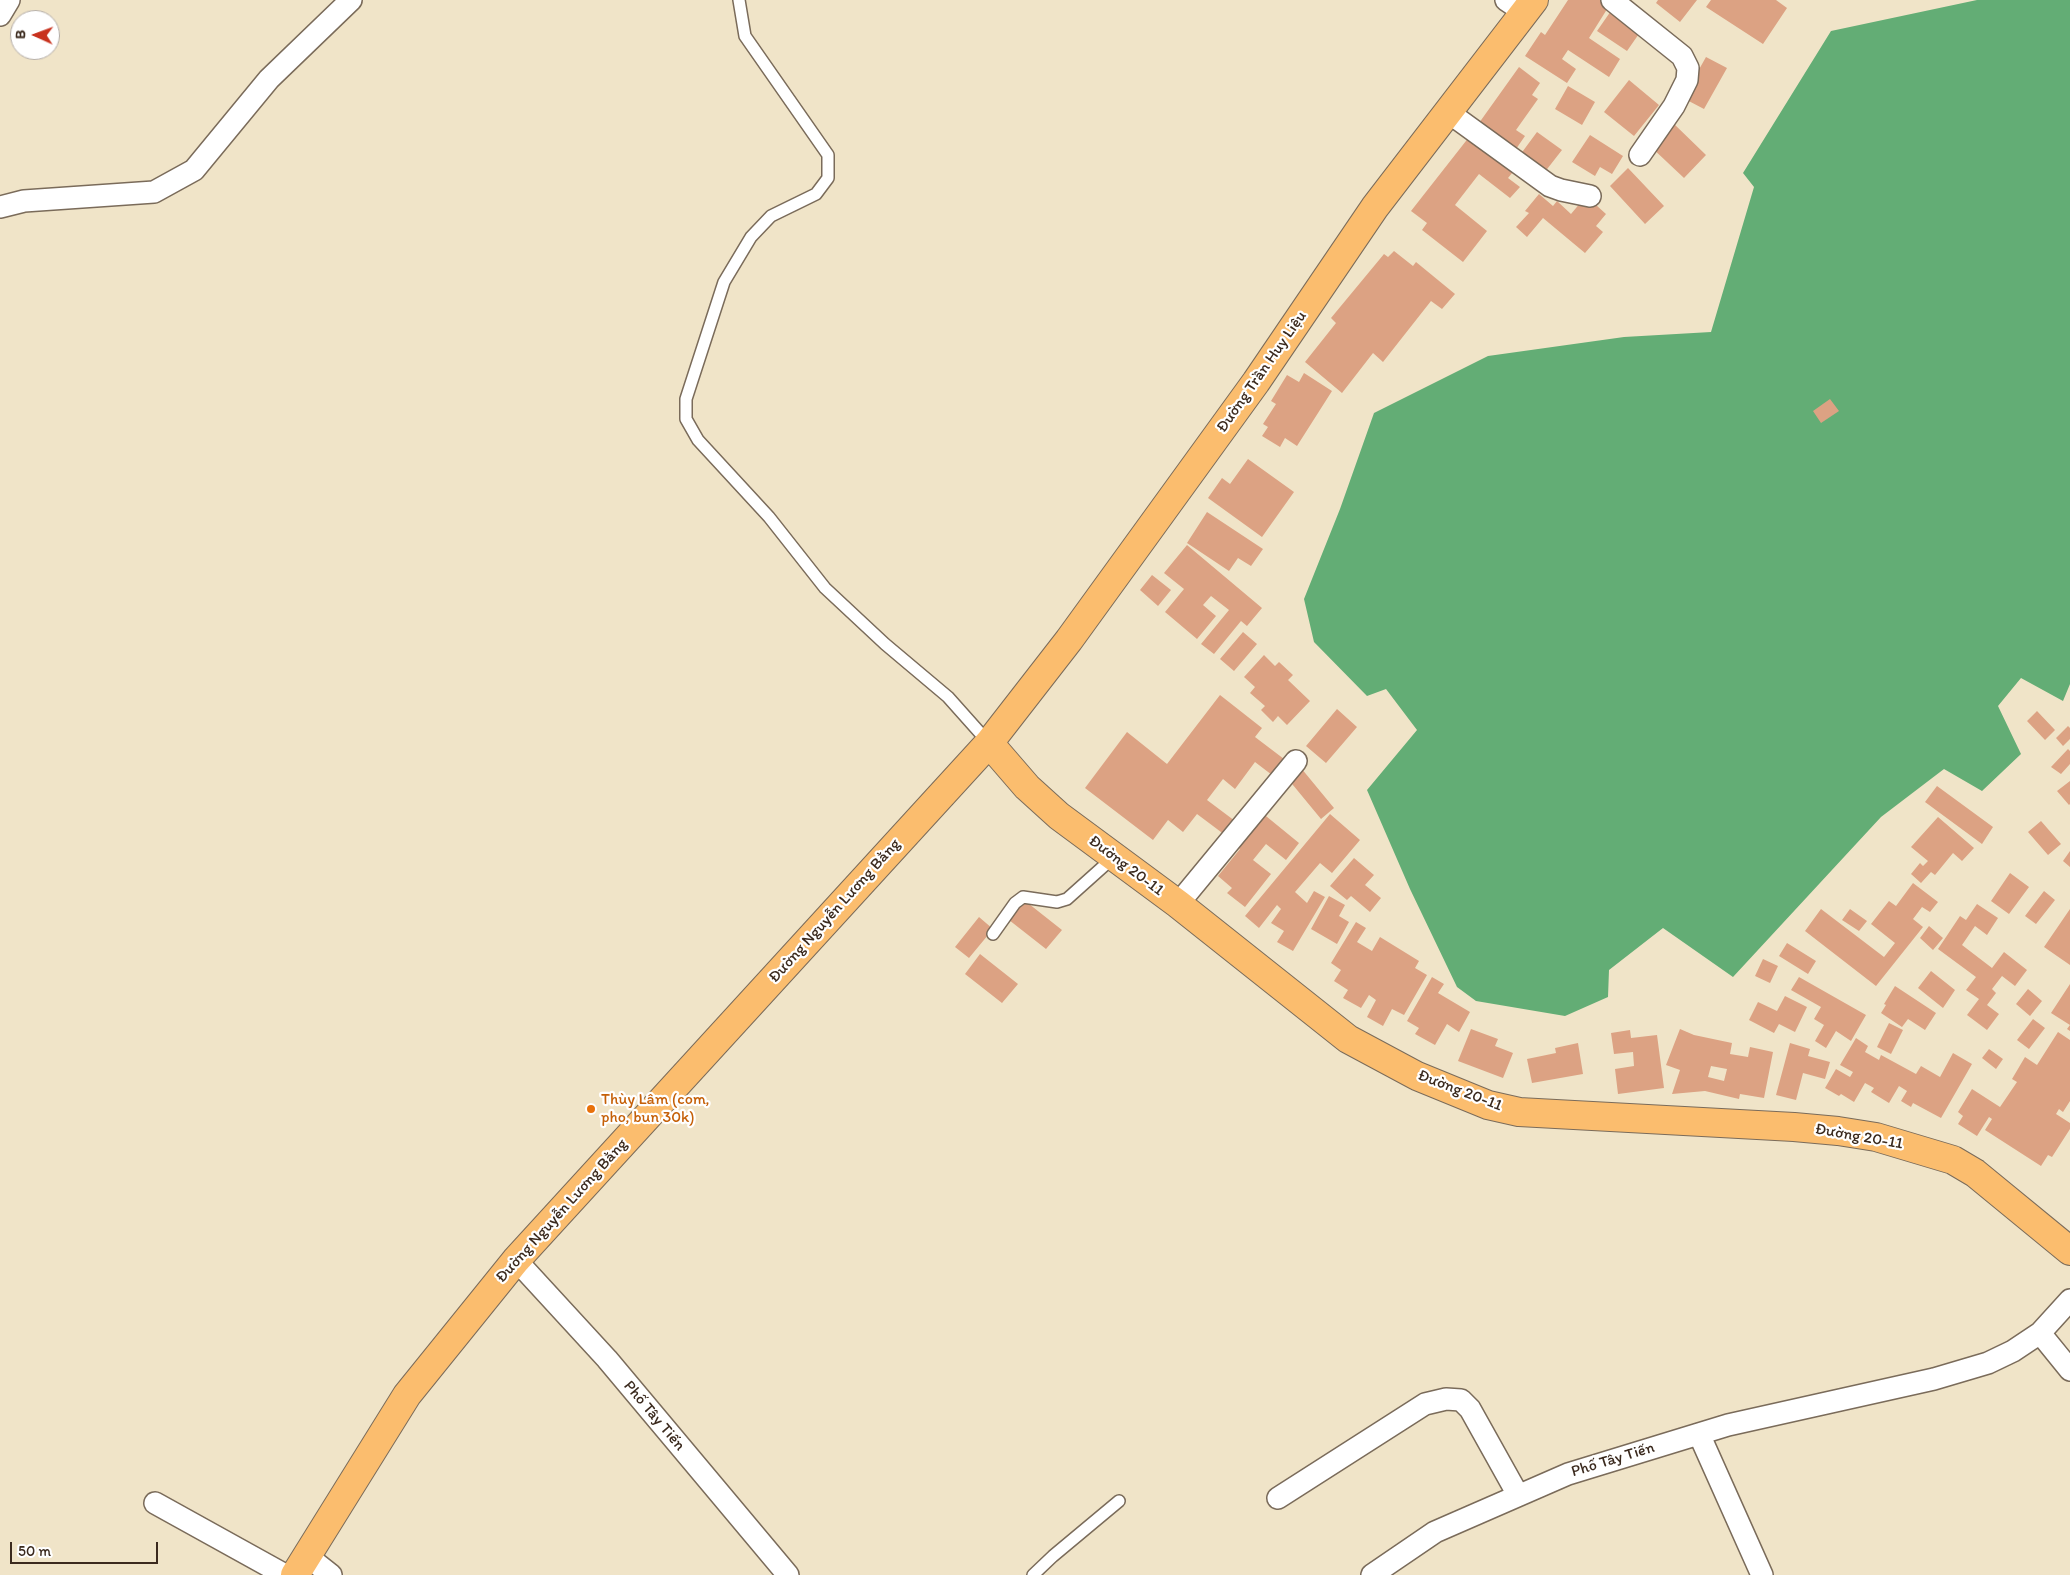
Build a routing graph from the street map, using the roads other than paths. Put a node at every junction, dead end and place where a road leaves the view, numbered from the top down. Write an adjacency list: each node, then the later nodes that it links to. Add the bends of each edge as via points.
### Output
1 (8, 0): 6 (street)
2 (352, 0): 10 (street, via 269,79 194,170 154,192 24,201)
3 (739, 0): 11 (lane, via 745,36 828,155 828,178 816,194 771,216 751,237 724,282 686,399 686,419 698,440 769,517 825,588 948,697)
4 (1612, 0): 8 (street, via 1682,56 1688,68 1674,106)
5 (1521, 4): 7 (highway, Đường Trần Huy Liệu)
6 (0, 15)
7 (1448, 112): 9 (street, via 1550,186); 11 (highway, Đường Trần Huy Liệu, via 1375,207 1256,382 1098,600)
8 (1640, 156)
9 (1590, 196)
10 (0, 207)
11 (989, 743): 13 (highway, Đường 20-11, via 1027,787 1059,816); 17 (highway, Đường Nguyễn Lương Bằng)
12 (1296, 762): 14 (street)
13 (1114, 856): 14 (highway, Đường 20-11); 15 (lane, via 1067,899 1057,902 1024,897)
14 (1178, 904): 16 (highway, Đường 20-11, via 1348,1039 1417,1076 1459,1094 1519,1112 1794,1127 1876,1136 1953,1160)
15 (993, 934)
16 (2070, 1251)
17 (516, 1260): 26 (highway, Đường Nguyễn Lương Bằng, via 407,1395); 29 (street, Phố Tây Tiến, via 607,1359)
18 (2070, 1300): 19 (street, Phố Tây Tiến)
19 (2040, 1333): 20 (street); 21 (street, Phố Tây Tiến, via 1988,1363 1950,1375)
20 (2070, 1370)
21 (1699, 1434): 22 (street, Phố Tây Tiến, via 1568,1474); 32 (street)
22 (1518, 1495): 23 (street, via 1470,1409 1461,1400 1446,1399 1425,1404); 31 (street, Phố Tây Tiến, via 1435,1532)
23 (1278, 1498)
24 (1119, 1501): 30 (lane)
25 (155, 1503): 27 (street)
26 (301, 1565): 28 (street)
27 (285, 1575)
28 (331, 1575)
29 (788, 1575)
30 (1033, 1575)
31 (1372, 1575)
32 (1762, 1575)

